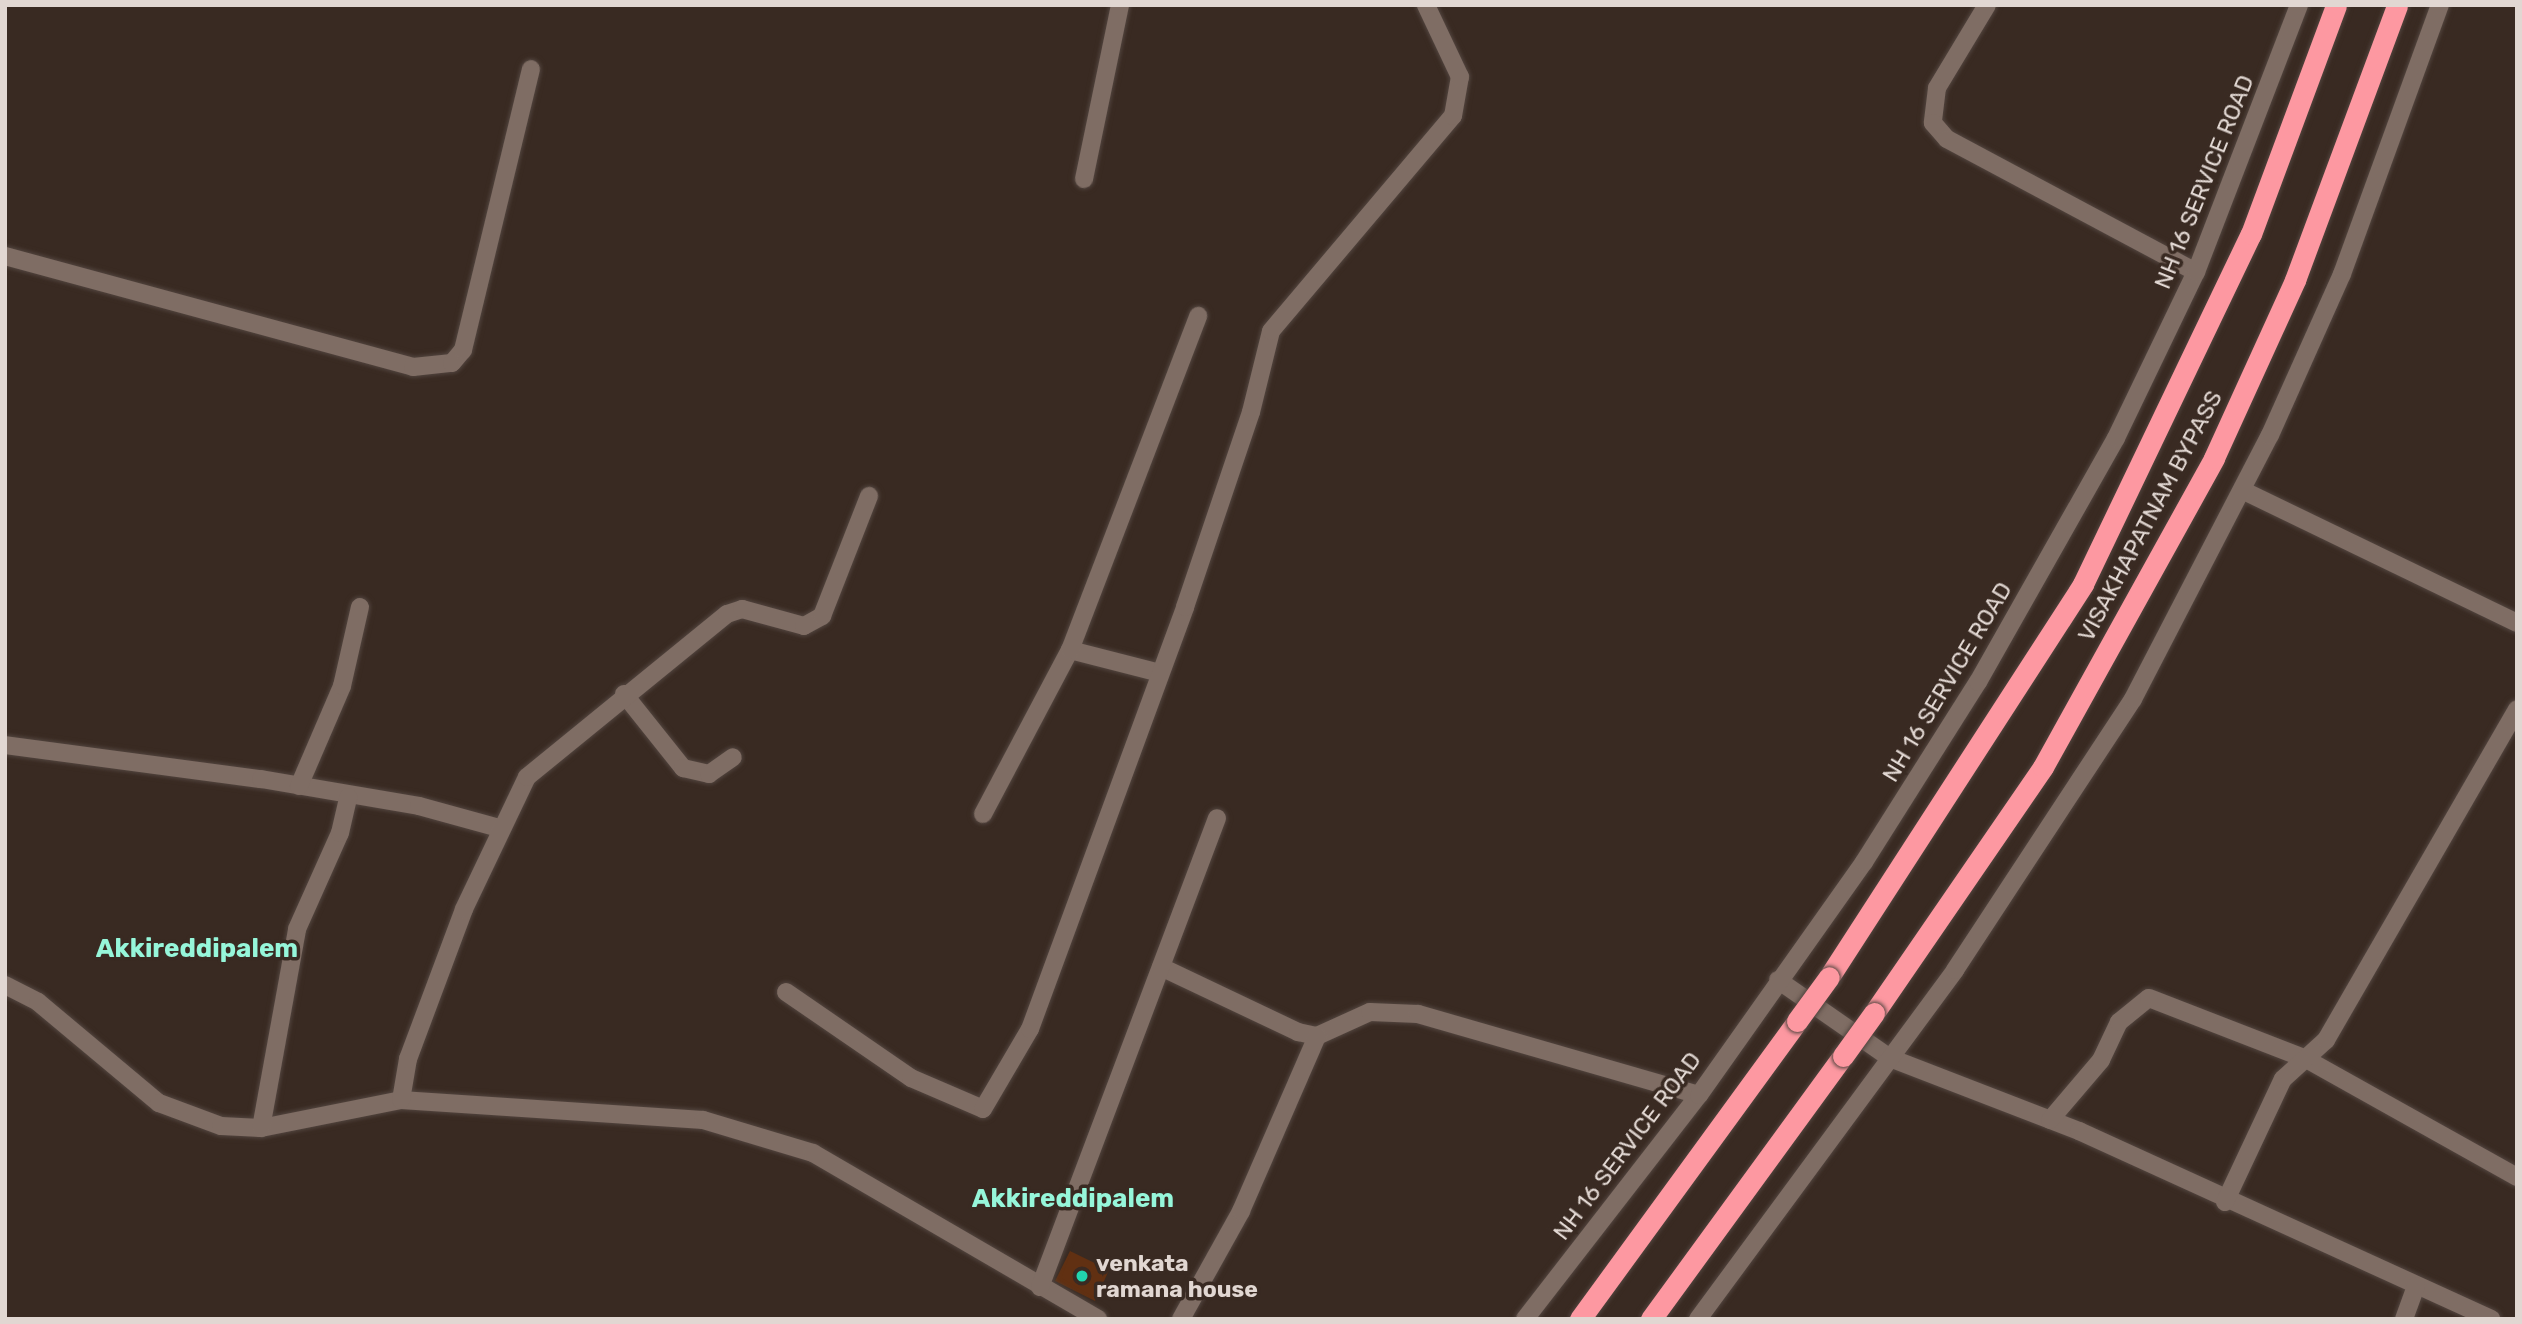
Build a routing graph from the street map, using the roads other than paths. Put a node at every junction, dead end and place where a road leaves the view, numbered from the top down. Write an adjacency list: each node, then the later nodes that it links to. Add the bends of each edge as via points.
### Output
1 (1120, 5): 9 (street)
2 (1426, 5): 18 (street, via 1460,77 1453,116 1279,315)
3 (1987, 5): 11 (street, via 1937,88 1933,124 1947,139)
4 (2299, 5): 11 (street, NH 16 SERVICE ROAD)
5 (2336, 5): 46 (highway, VISAKHAPATNAM BYPASS, bridge, via 2251,234 2083,584 1829,977)
6 (2397, 5): 47 (highway, VISAKHAPATNAM BYPASS, bridge, via 2295,280 2214,458 2043,766 1874,1013)
7 (2440, 5): 13 (street, via 2342,274)
8 (531, 69): 10 (street, via 463,350 435,369 394,362)
9 (1084, 179)
10 (5, 257)
11 (2196, 272): 29 (street, NH 16 SERVICE ROAD, via 2116,439 1978,682 1864,862)
12 (1198, 316): 17 (street)
13 (2242, 490): 16 (street); 33 (street, via 2133,699)
14 (869, 496): 19 (street, via 814,623 791,623 742,609 727,614)
15 (360, 607): 23 (street, via 342,686)
16 (2517, 623)
17 (1070, 650): 18 (street); 25 (street)
18 (1160, 673): 31 (street, via 1030,1029 983,1109 911,1079)
19 (624, 694): 22 (street, via 683,768 709,774); 27 (street, via 527,777)
20 (2517, 709): 34 (street, via 2332,1029)
21 (5, 746): 23 (street)
22 (733, 757)
23 (299, 786): 24 (street)
24 (348, 797): 27 (street, via 419,806); 38 (street, via 340,832 297,929)
25 (984, 814)
26 (1217, 818): 28 (street)
27 (499, 828): 36 (street, via 408,1059)
28 (1161, 967): 32 (street); 42 (street)
29 (1778, 980): 33 (street); 35 (street, NH 16 SERVICE ROAD)
30 (5, 985): 38 (street, via 38,1002 159,1103 221,1126)
31 (786, 992)
32 (1317, 1036): 35 (street, via 1370,1012 1418,1014); 44 (street, via 1241,1212)
33 (1889, 1058): 37 (street); 48 (street)
34 (2306, 1059): 37 (street, via 2149,998 2119,1022 2101,1060); 39 (street); 40 (street, via 2283,1079)
35 (1699, 1095): 45 (street, NH 16 SERVICE ROAD)
36 (401, 1100): 38 (street); 42 (street, via 703,1120 813,1153)
37 (2050, 1120): 40 (street)
38 (261, 1128)
39 (2517, 1177)
40 (2225, 1202): 41 (street)
41 (2416, 1286): 49 (street); 50 (street)
42 (1040, 1287): 43 (street)
43 (1098, 1319)
44 (1181, 1319)
45 (1525, 1319)
46 (1580, 1319)
47 (1651, 1319)
48 (1698, 1319)
49 (2404, 1319)
50 (2491, 1319)

